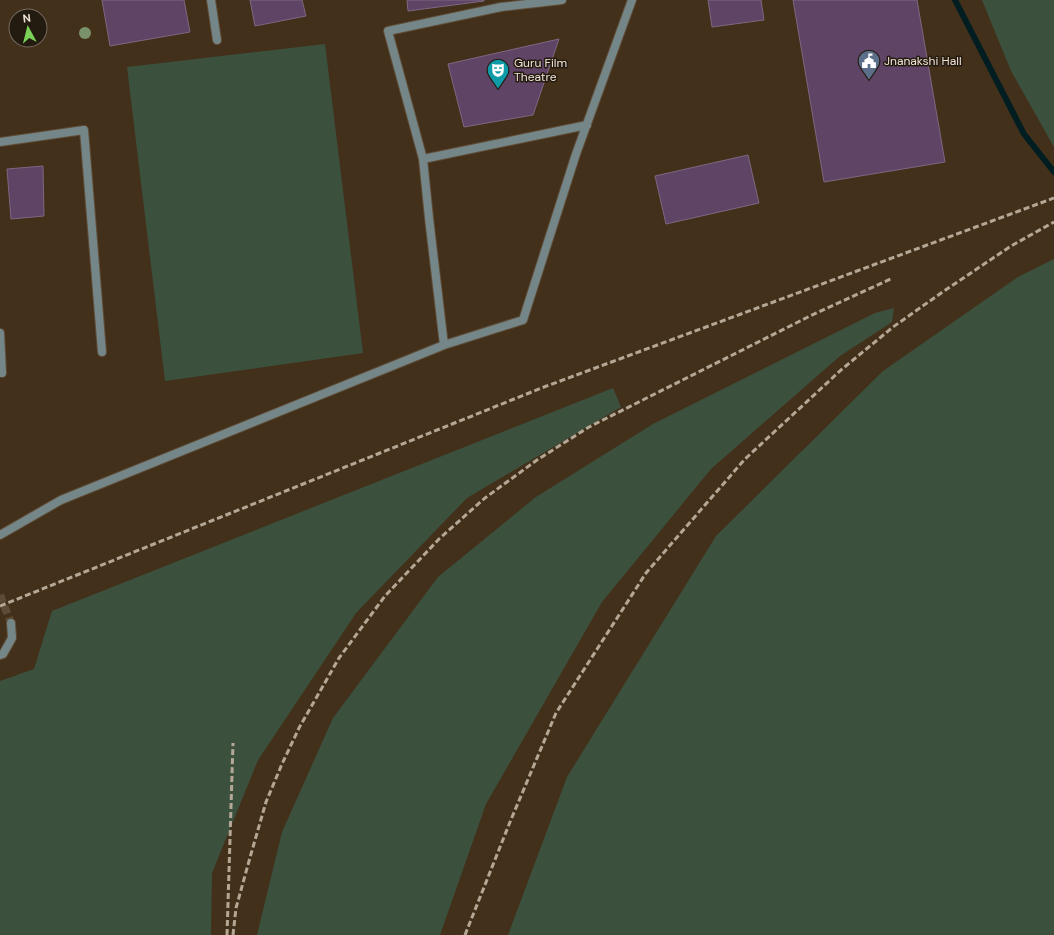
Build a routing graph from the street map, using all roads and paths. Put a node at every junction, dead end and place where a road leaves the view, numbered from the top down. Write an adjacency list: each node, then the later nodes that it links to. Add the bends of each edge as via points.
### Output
1 (211, 0): 4 (street)
2 (562, 0): 7 (street, via 500,6 388,30)
3 (632, 0): 5 (street)
4 (217, 40)
5 (587, 125): 7 (street); 9 (street, via 523,320)
6 (0, 142): 10 (street, via 84,130)
7 (423, 159): 9 (street)
8 (0, 333): 11 (street)
9 (444, 345): 12 (street, via 61,500)
10 (102, 352)
11 (2, 373)
12 (0, 535)
13 (10, 623): 14 (street, via 12,638)
14 (0, 655)

